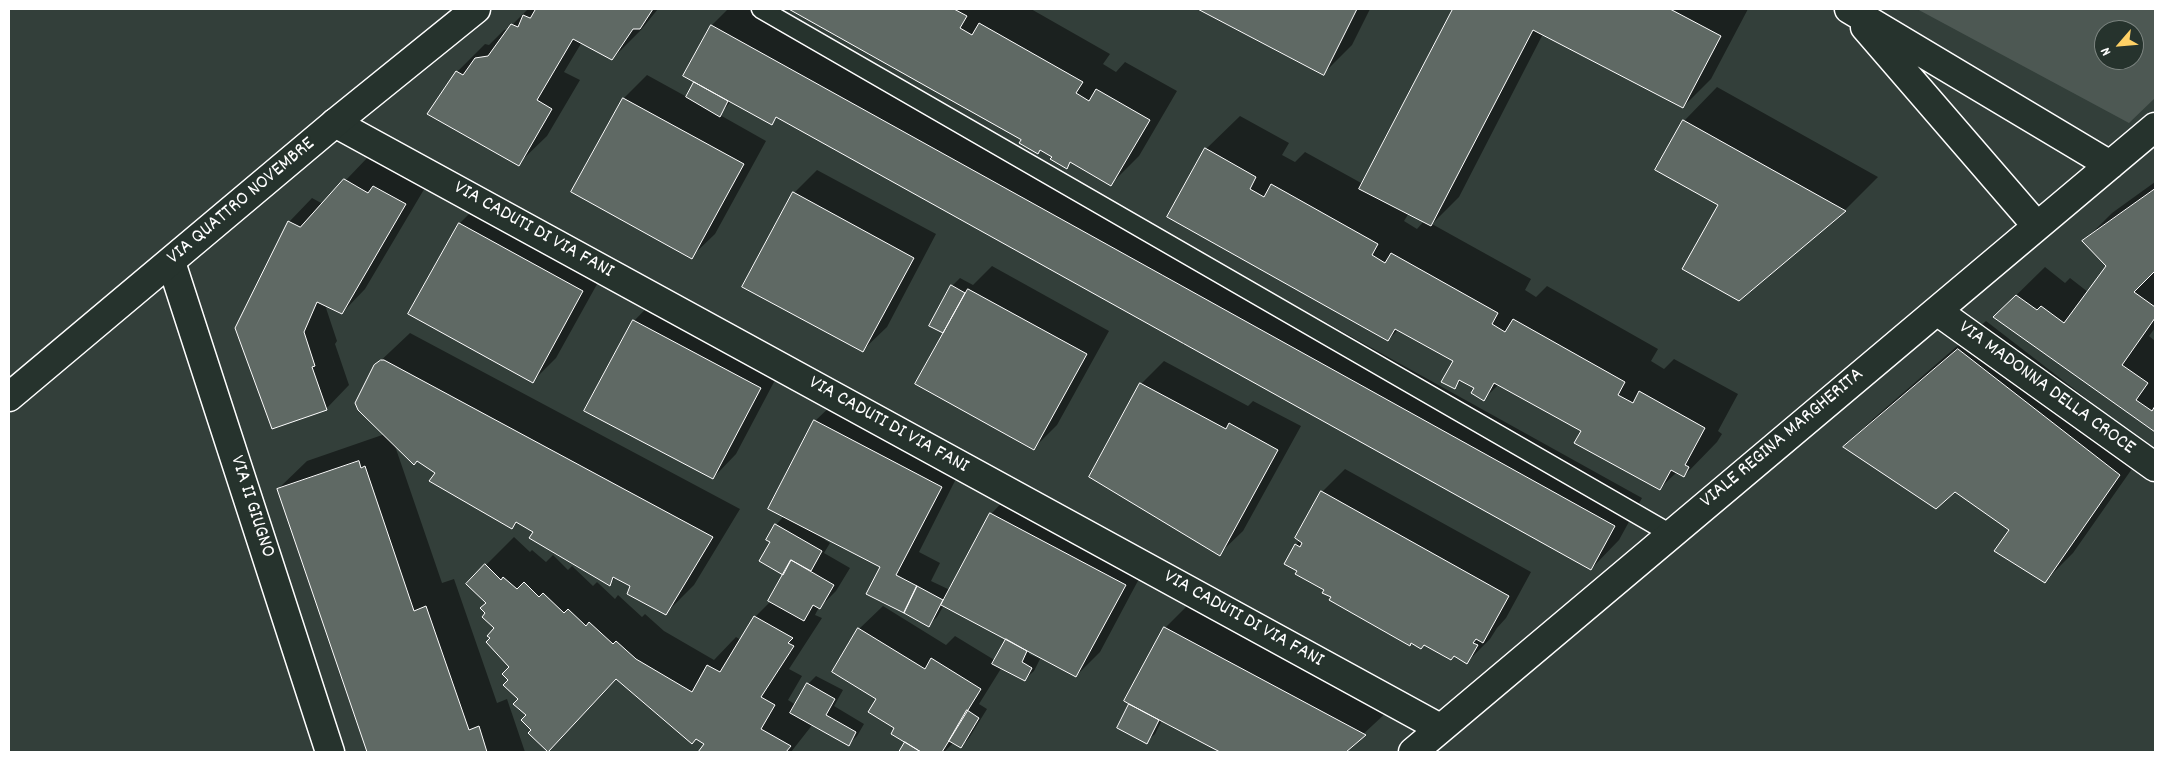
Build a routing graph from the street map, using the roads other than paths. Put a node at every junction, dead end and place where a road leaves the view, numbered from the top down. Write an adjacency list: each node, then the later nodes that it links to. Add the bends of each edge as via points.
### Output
1 (476, 9): 4 (street, VIA QUATTRO NOVEMBRE)
2 (761, 9): 12 (lane)
3 (1849, 9): 6 (street); 7 (street)
4 (336, 123): 8 (street, VIA QUATTRO NOVEMBRE); 13 (street, VIA CADUTI DI VIA FANI)
5 (2155, 127): 6 (street, VIALE REGINA MARGHERITA)
6 (2110, 165): 7 (street, VIALE REGINA MARGHERITA)
7 (2037, 226): 9 (street, VIALE REGINA MARGHERITA)
8 (171, 262): 10 (street, VIA QUATTRO NOVEMBRE); 14 (street, VIA II GIUGNO)
9 (1937, 310): 11 (street, VIA MADONNA DELLA CROCE); 12 (street, VIALE REGINA MARGHERITA)
10 (9, 397)
11 (2155, 467)
12 (1671, 534): 13 (street, VIALE REGINA MARGHERITA)
13 (1440, 728): 15 (street, VIALE REGINA MARGHERITA)
14 (330, 752)
15 (1412, 752)

